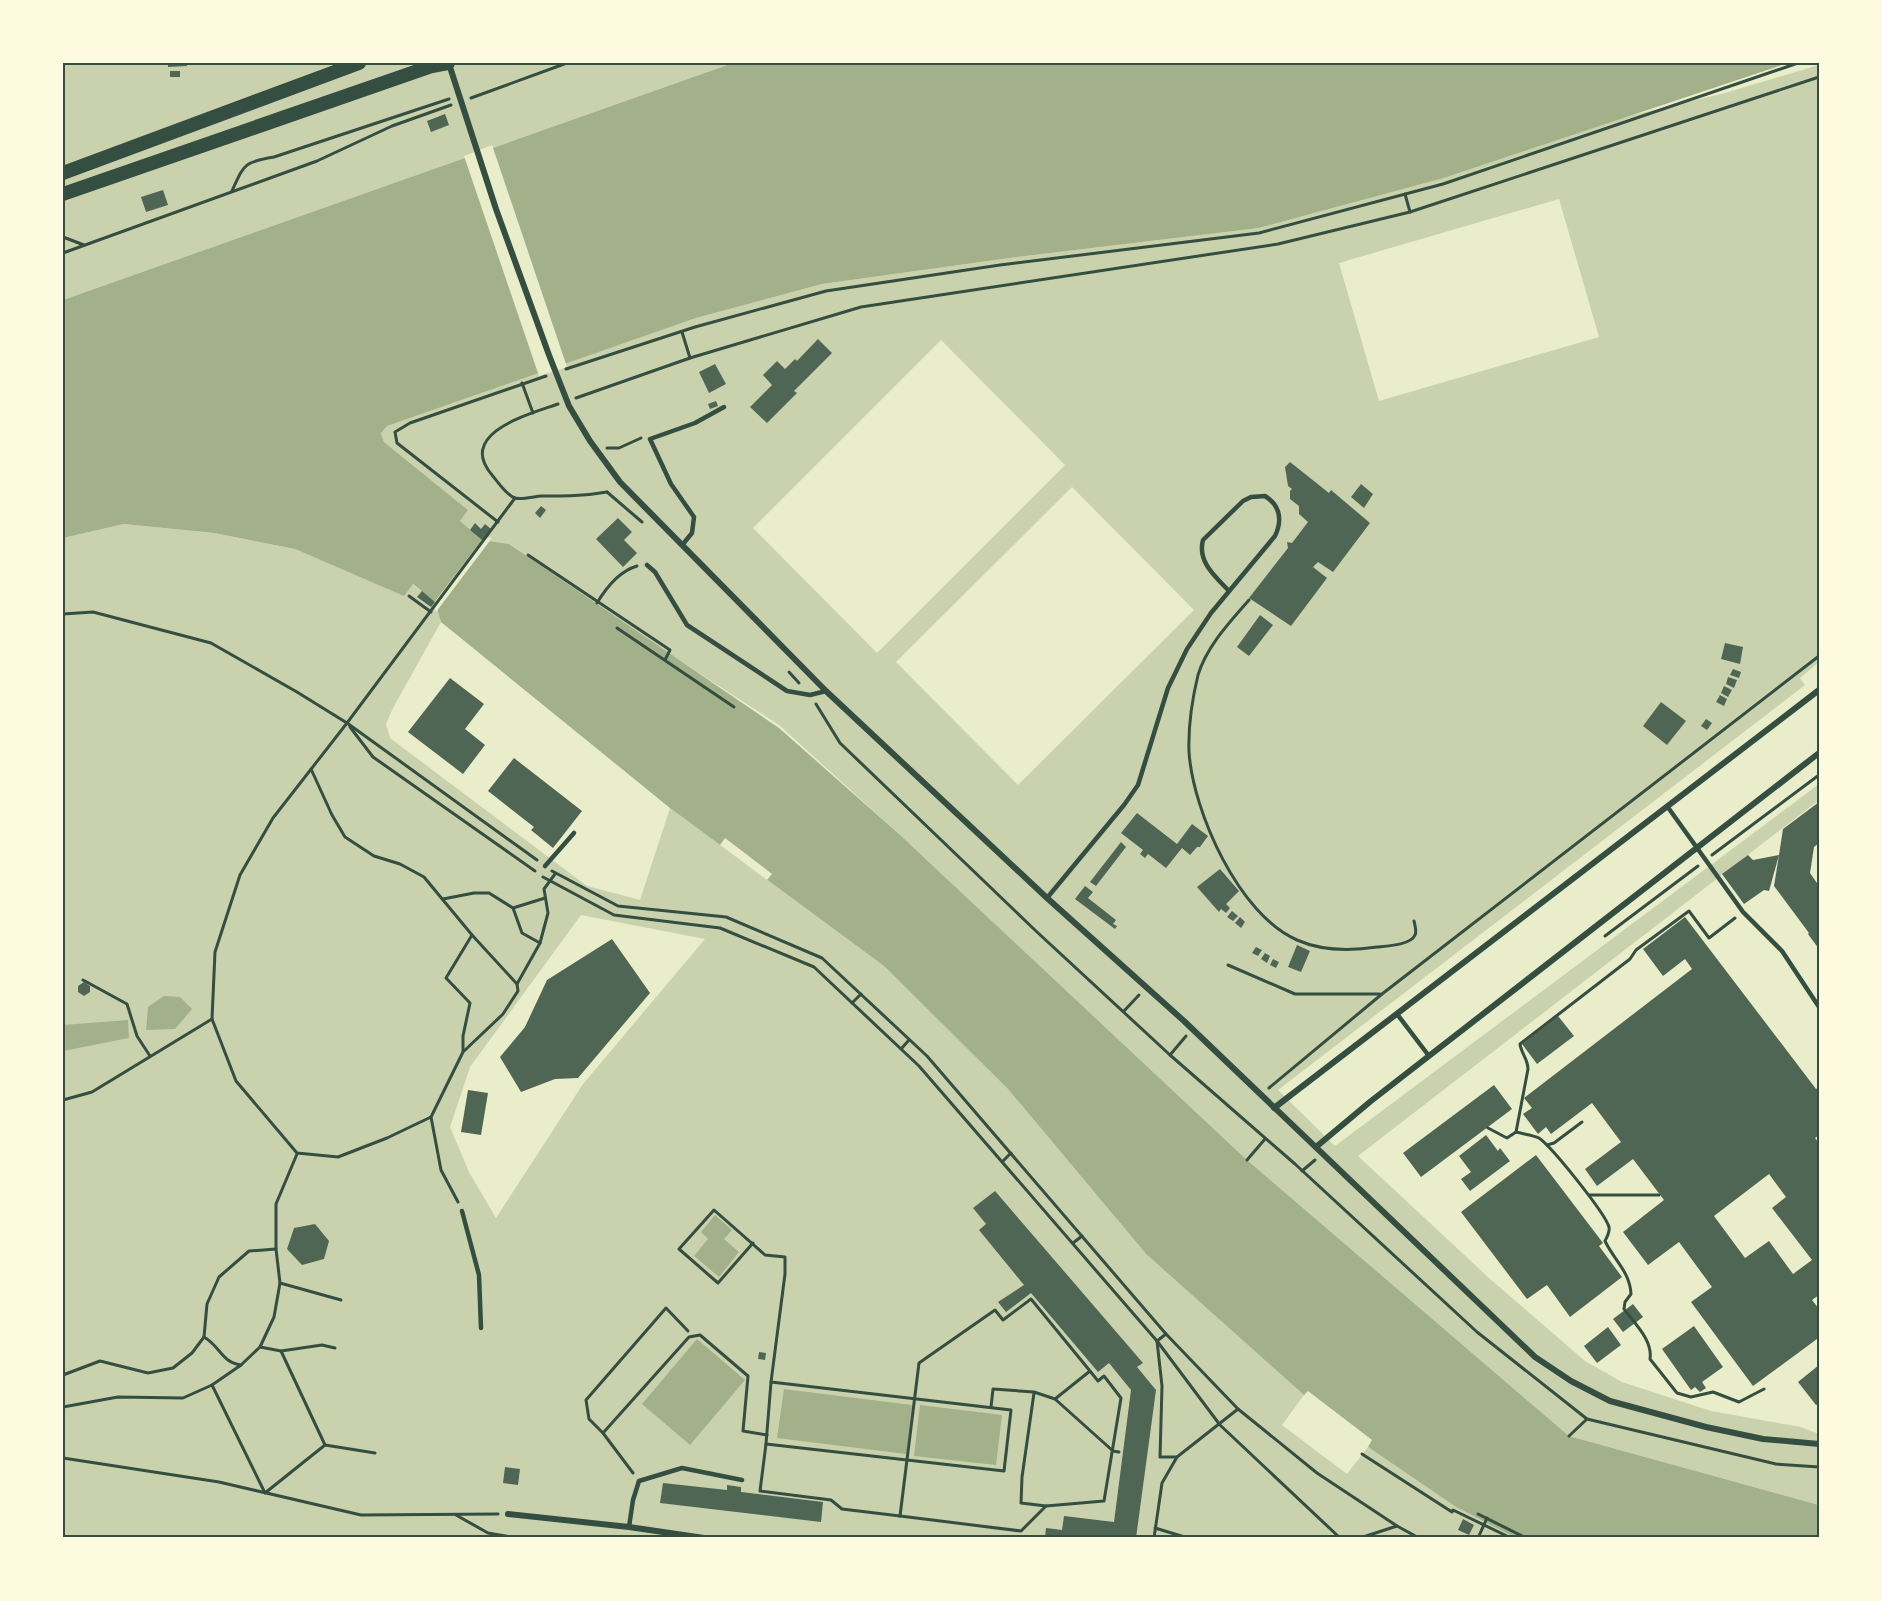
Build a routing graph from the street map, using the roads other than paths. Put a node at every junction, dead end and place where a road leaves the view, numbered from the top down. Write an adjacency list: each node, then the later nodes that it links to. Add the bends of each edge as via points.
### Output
1 (359, 63): 3 (main road)
2 (448, 63): 4 (main road); 6 (street, via 496,209 569,406 620,482)
3 (63, 173)
4 (63, 194)
5 (724, 407): 6 (lane, via 695,423 650,439 671,484 694,516 692,533)
6 (683, 544): 10 (street)
7 (647, 565): 10 (lane, via 687,625 787,691 810,695)
8 (1229, 591): 8 (lane, via 1262,554 1280,526 1276,506 1265,496 1244,501 1203,540 1201,549 1206,565); 16 (lane, via 1178,666 1138,785)
9 (1819, 690): 12 (street)
10 (826, 691): 16 (street)
11 (1819, 753): 14 (street)
12 (1667, 806): 14 (lane); 18 (street)
13 (574, 833): 15 (lane)
14 (1696, 848): 17 (lane, via 1743,912 1782,951); 19 (street)
15 (545, 866)
16 (1047, 897): 20 (street)
17 (1819, 1007)
18 (1397, 1014): 19 (lane); 20 (street)
19 (1429, 1056): 21 (street)
20 (1274, 1108): 21 (street)
21 (1316, 1147): 24 (street, via 1535,1357 1571,1381 1610,1401 1706,1427 1763,1439)
22 (462, 1211): 23 (lane, via 479,1275)
23 (481, 1328)
24 (1819, 1444)
25 (742, 1480): 27 (lane, via 682,1468 639,1482)
26 (508, 1514): 27 (street)
27 (629, 1527): 28 (street)
28 (704, 1538)

